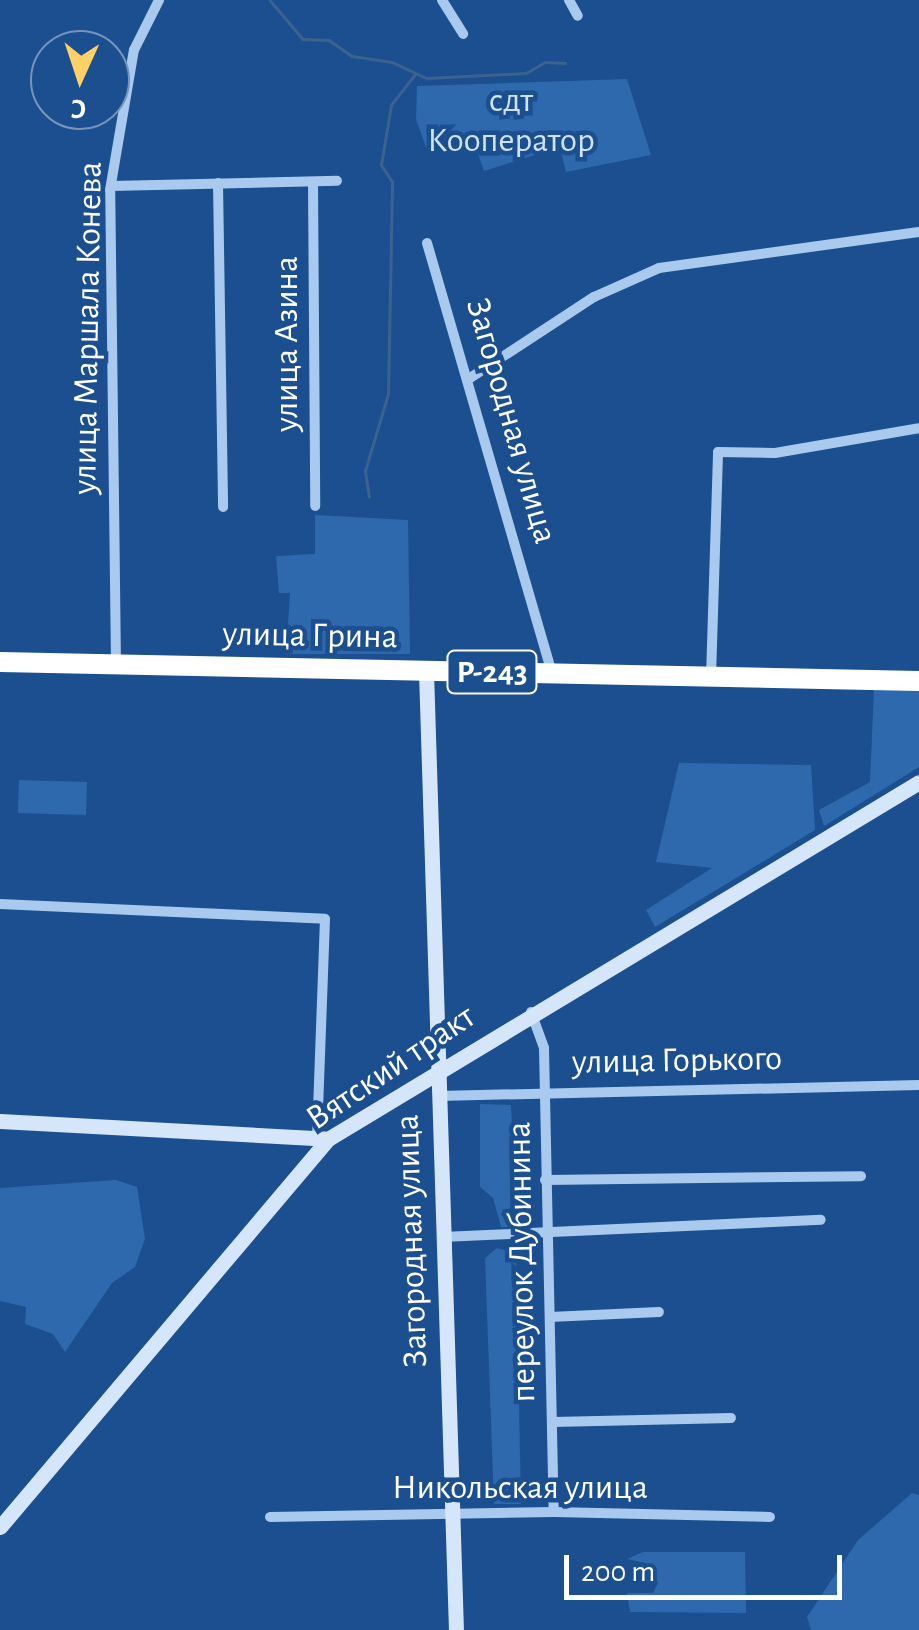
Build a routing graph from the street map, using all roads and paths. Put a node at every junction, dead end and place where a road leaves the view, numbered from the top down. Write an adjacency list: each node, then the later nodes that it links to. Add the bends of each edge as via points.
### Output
1 (160, 0): 9 (street, улица Маршала Конева, via 134,50)
2 (442, 0): 5 (street)
3 (569, 0): 4 (street)
4 (578, 16)
5 (463, 34)
6 (336, 181): 7 (street)
7 (314, 182): 8 (street); 15 (street, улица Азина)
8 (218, 183): 9 (street); 14 (street)
9 (110, 186): 17 (street, улица Маршала Конева)
10 (919, 232): 12 (street, via 659,268 594,297)
11 (427, 243): 12 (street, Загородная улица)
12 (467, 380): 19 (street, Загородная улица)
13 (919, 428): 20 (street, via 774,454 718,452)
14 (223, 506)
15 (315, 506)
16 (0, 662): 17 (highway, улица Грина / Р-243)
17 (116, 664): 18 (highway, улица Грина / Р-243)
18 (426, 671): 19 (highway, улица Грина / Р-243); 25 (street, Загородная улица)
19 (552, 674): 20 (highway, улица Грина / Р-243)
20 (711, 677): 21 (highway, улица Грина / Р-243)
21 (919, 681)
22 (919, 782): 24 (street, Вятский тракт)
23 (0, 904): 30 (street, via 325,919)
24 (531, 1012): 25 (street, Вятский тракт); 27 (street, переулок Дубинина, via 544,1048)
25 (438, 1070): 28 (street, Загородная улица); 30 (street, Вятский тракт)
26 (919, 1085): 27 (street, улица Горького)
27 (546, 1094): 28 (street, улица Горького); 32 (street, переулок Дубинина)
28 (438, 1096): 35 (street, Загородная улица)
29 (0, 1120): 30 (street)
30 (323, 1137): 44 (street, Вятский тракт)
31 (862, 1176): 32 (street)
32 (545, 1180): 34 (street, переулок Дубинина)
33 (821, 1220): 34 (street)
34 (550, 1232): 35 (street); 37 (street, переулок Дубинина)
35 (441, 1237): 41 (street, Загородная улица)
36 (660, 1312): 37 (street)
37 (550, 1316): 39 (street, переулок Дубинина)
38 (731, 1418): 39 (street)
39 (553, 1422): 40 (street, переулок Дубинина)
40 (554, 1512): 41 (street, Никольская улица); 43 (street, Никольская улица)
41 (450, 1516): 42 (street, Никольская улица); 45 (street, Загородная улица)
42 (270, 1517)
43 (770, 1517)
44 (0, 1527)
45 (456, 1630)

